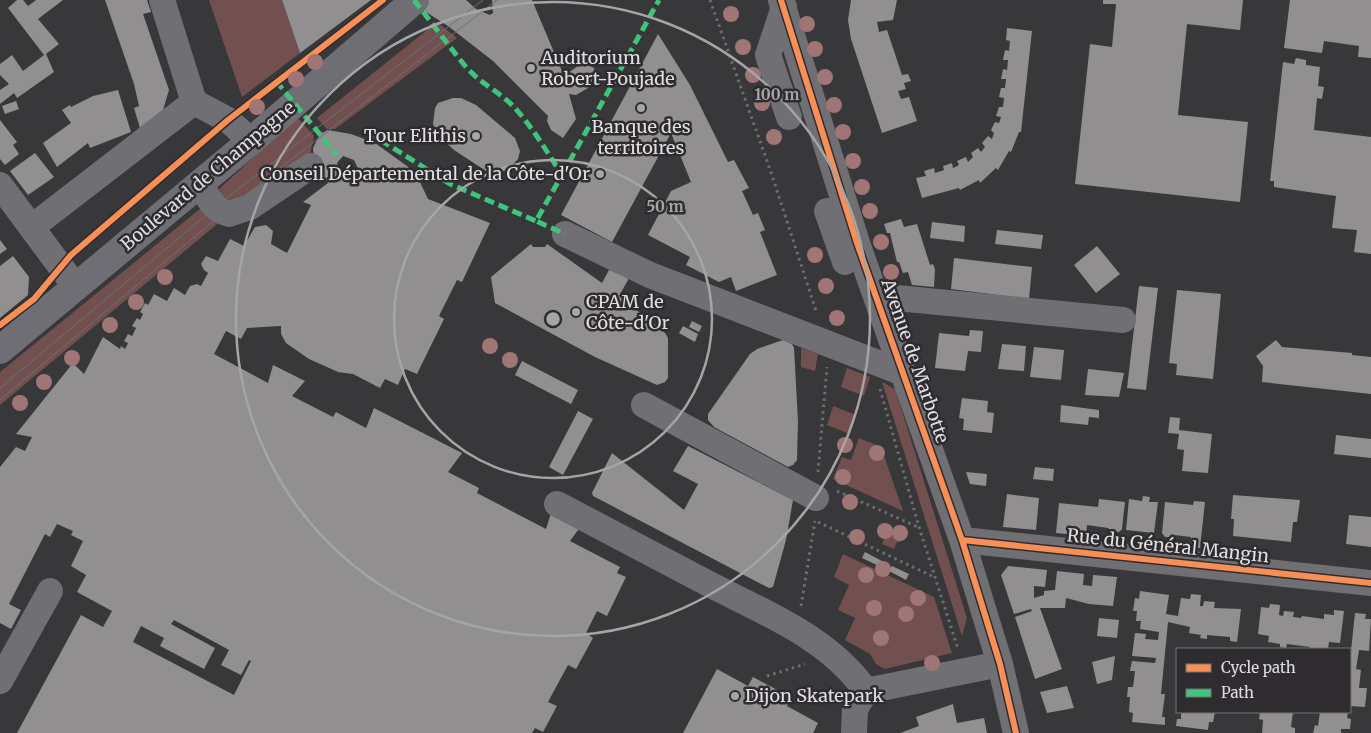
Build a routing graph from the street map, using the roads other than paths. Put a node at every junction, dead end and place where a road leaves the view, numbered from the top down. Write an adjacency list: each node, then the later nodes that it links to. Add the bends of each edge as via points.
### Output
1 (162, 0): 4 (street)
2 (415, 0): 6 (main road, Boulevard de Champagne)
3 (783, 4): 5 (street, via 768,55); 14 (street, Avenue de Marbotte)
4 (194, 102): 6 (street, via 228,120); 11 (street)
5 (789, 117)
6 (252, 142): 8 (main road, Boulevard de Champagne)
7 (311, 166): 8 (street, via 250,207 229,214 215,208)
8 (202, 182): 13 (main road, Boulevard de Champagne)
9 (0, 185): 11 (street)
10 (827, 211): 16 (street, via 869,314)
11 (32, 227): 13 (street)
12 (565, 234): 18 (street, via 650,275)
13 (75, 286): 17 (main road, Boulevard de Champagne)
14 (876, 296): 15 (street); 16 (street, Avenue de Marbotte)
15 (1123, 320)
16 (890, 340): 18 (street, Avenue de Marbotte)
17 (0, 350)
18 (901, 372): 22 (street, Avenue de Marbotte)
19 (644, 405): 20 (street)
20 (821, 503)
21 (557, 504): 27 (street, via 797,630 838,658)
22 (962, 540): 23 (street, Rue du Général Mangin); 25 (street, Avenue de Marbotte)
23 (1371, 583)
24 (50, 591): 26 (street)
25 (1000, 664): 27 (street); 29 (street, Avenue de Marbotte)
26 (0, 681)
27 (866, 691): 28 (street, via 855,709)
28 (854, 733)
29 (1016, 733)

